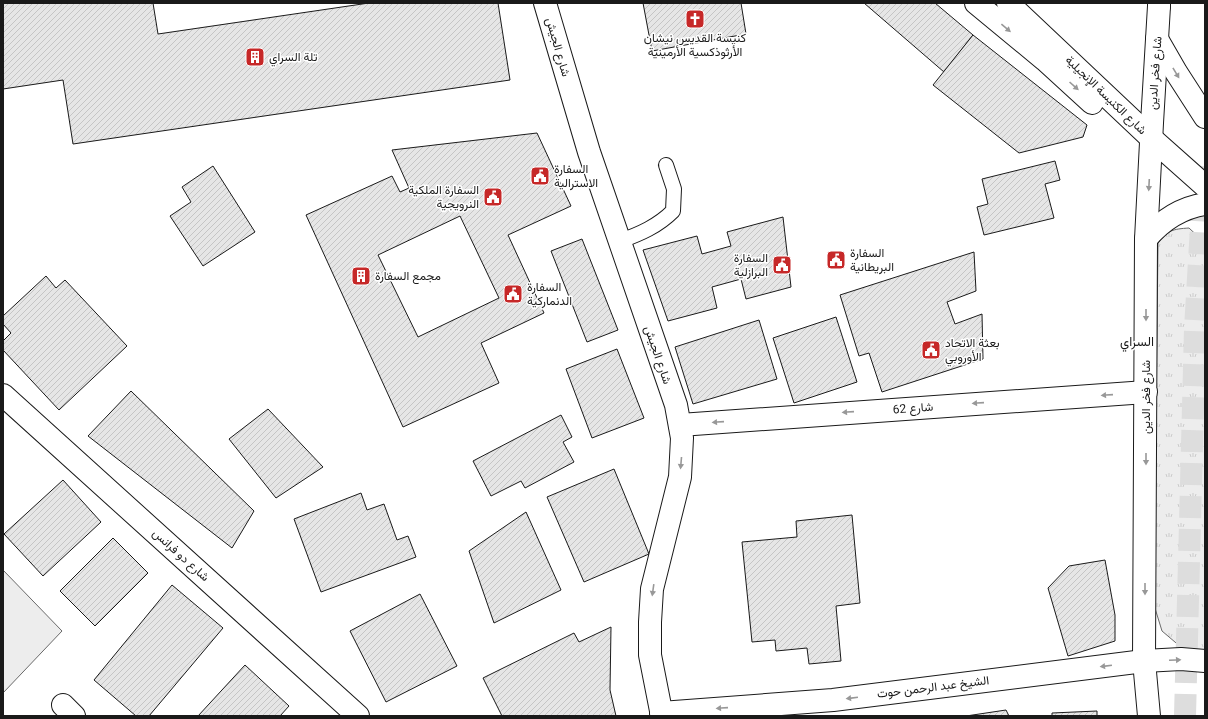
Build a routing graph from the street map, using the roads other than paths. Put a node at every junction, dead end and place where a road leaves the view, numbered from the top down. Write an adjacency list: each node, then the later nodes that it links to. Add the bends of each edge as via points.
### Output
1 (545, 3): 12 (street, شارع الجيش, via 589,152)
2 (976, 3): 7 (street, شارع الكنيسة الإنجيلية, one-way to 7)
3 (1008, 3): 7 (street, شارع الكنيسة الإنجيلية)
4 (1159, 5): 5 (street, شارع فخر الدين)
5 (1157, 39): 6 (street, one-way to 6); 7 (street, شارع فخر الدين)
6 (1205, 117)
7 (1151, 147): 9 (street, شارع الكنيسة الإنجيلية); 11 (street, شارع فخر الدين, one-way to 11)
8 (666, 165): 12 (lane, via 674,189 673,211 663,221 640,234)
9 (1205, 186)
10 (1205, 204): 11 (street, via 1173,215)
11 (1146, 239): 13 (street, شارع فخر الدين, one-way to 13)
12 (620, 241): 15 (street, شارع الجيش, via 676,405)
13 (1146, 392): 15 (street, شارع 62, one-way to 15); 16 (street, شارع فخر الدين, one-way to 16)
14 (3, 395): 19 (street, شارع دو فرانس)
15 (680, 425): 18 (street, شارع الجيش, one-way to 18, via 680,477 652,589 650,655)
16 (1144, 661): 17 (street, الشيخ عبد الرحمن حوت, one-way to 17); 18 (street, الشيخ عبد الرحمن حوت, one-way to 18, via 833,700); 20 (street, شارع فخر الدين)
17 (1205, 661)
18 (662, 714)
19 (358, 716)
20 (1149, 716)

